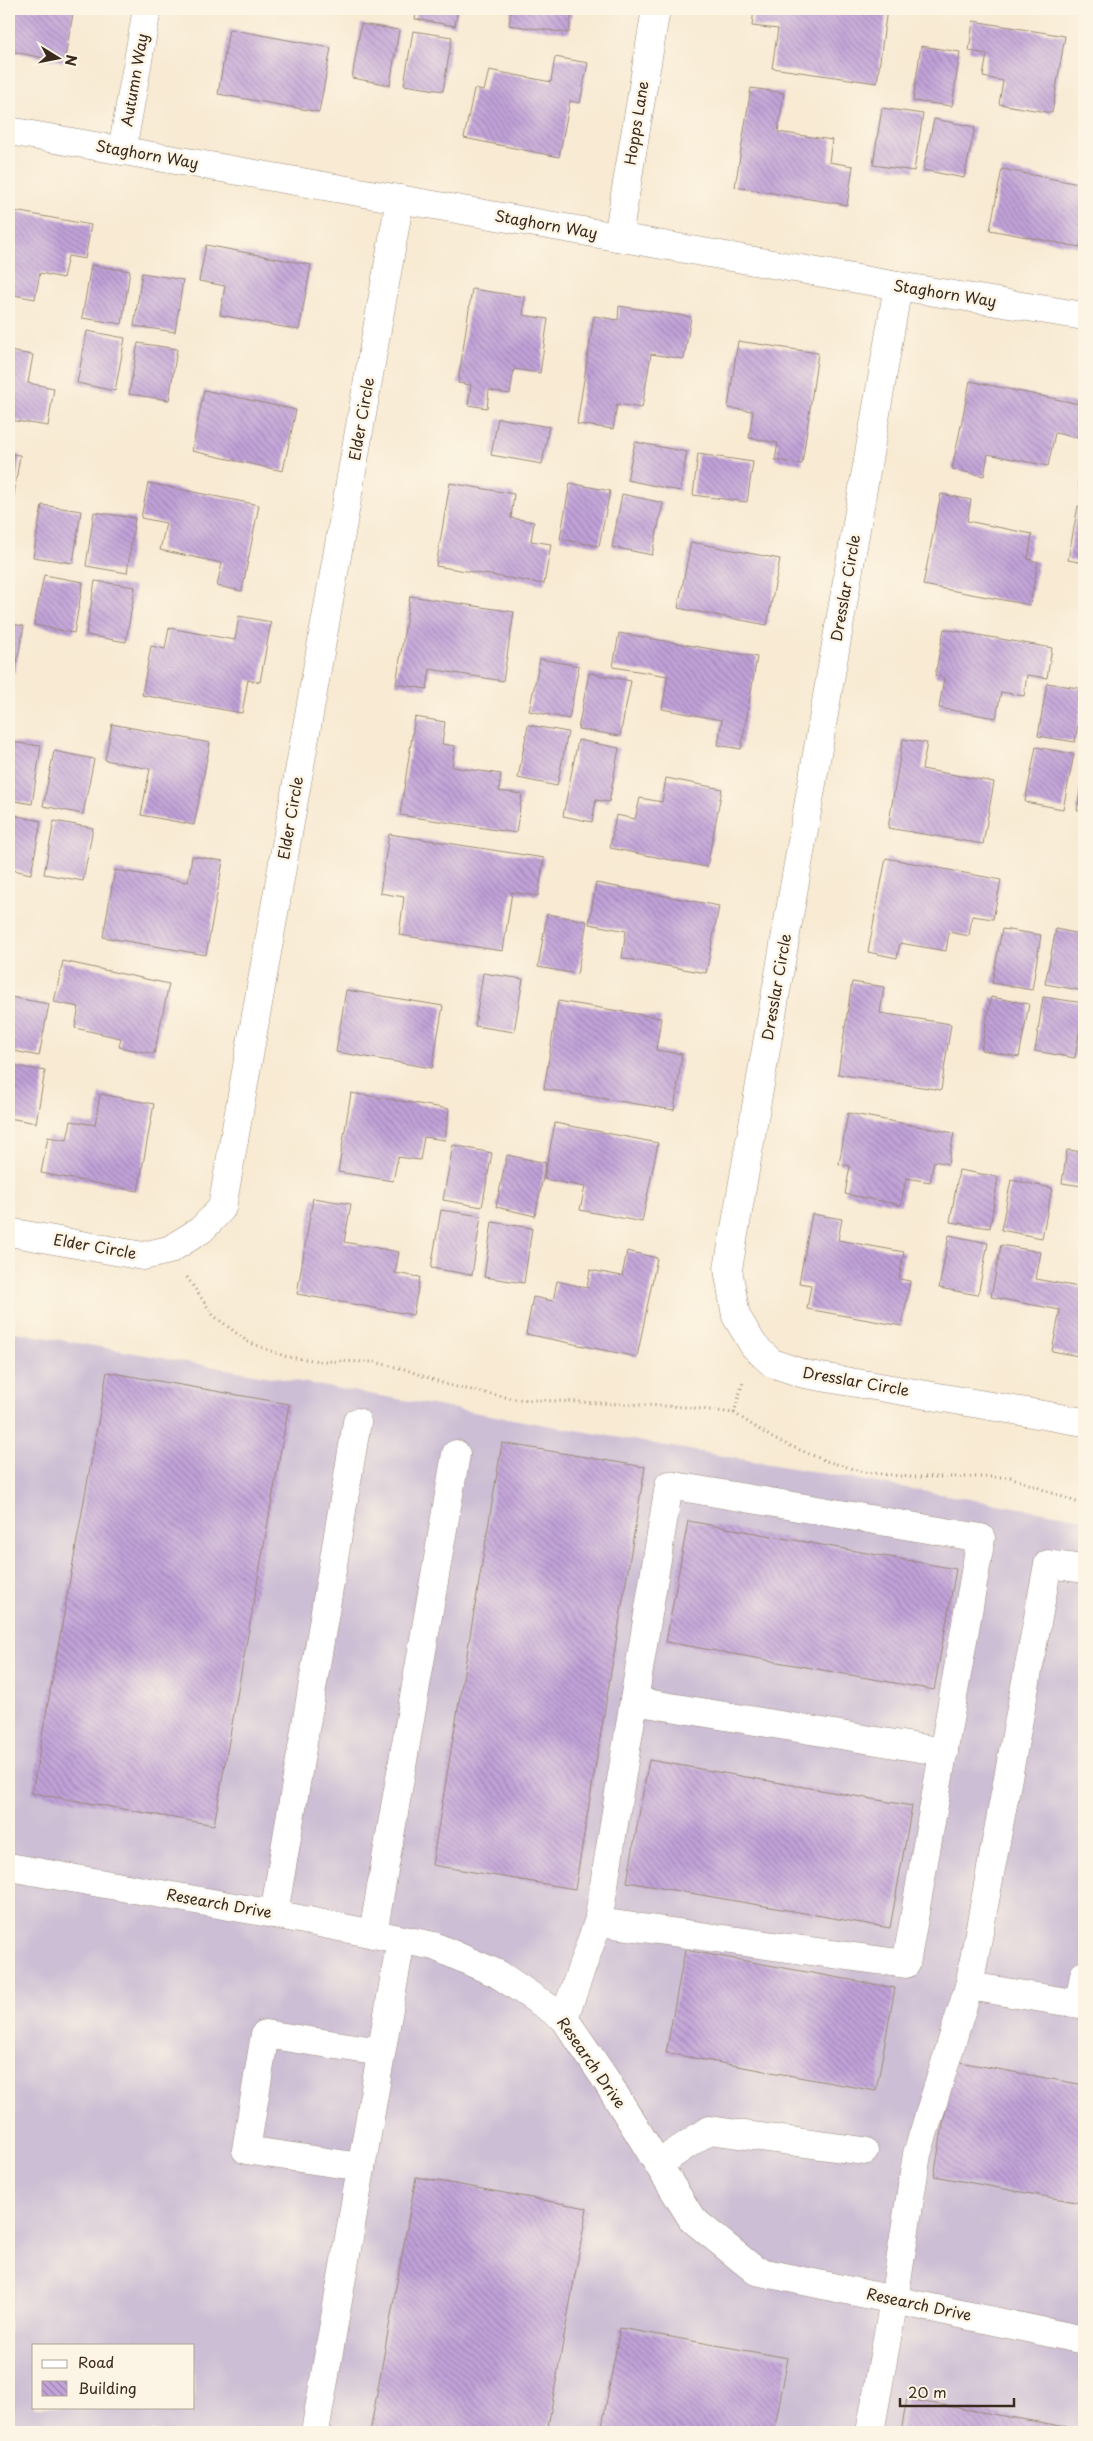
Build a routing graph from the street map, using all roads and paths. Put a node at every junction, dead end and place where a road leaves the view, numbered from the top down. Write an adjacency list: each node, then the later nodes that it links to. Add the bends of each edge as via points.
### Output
1 (147, 9): 4 (street, Autumn Way)
2 (656, 9): 6 (street, Hopps Lane)
3 (9, 131): 4 (street, Staghorn Way)
4 (122, 151): 5 (street, Staghorn Way)
5 (400, 200): 6 (street, Staghorn Way); 10 (street, Elder Circle, via 222,1208 201,1230)
6 (618, 237): 7 (street, Staghorn Way)
7 (898, 286): 8 (street, Staghorn Way); 11 (street, Dresslar Circle, via 728,1269 736,1316)
8 (1084, 316)
9 (9, 1232): 10 (street, Elder Circle, via 143,1256)
10 (169, 1250): 12 (path, via 213,1315 248,1342 287,1357 374,1362 448,1385 514,1399 686,1407)
11 (754, 1346): 12 (path); 14 (street, Dresslar Circle, via 772,1364 804,1374)
12 (734, 1413): 16 (path, via 774,1439 826,1461 864,1472 910,1477 1010,1477)
13 (357, 1422): 21 (street)
14 (1084, 1422)
15 (456, 1454): 23 (street)
16 (1084, 1505)
17 (1084, 1569): 26 (street, via 1048,1564)
18 (634, 1701): 19 (street); 19 (street, via 668,1485 982,1538); 22 (street)
19 (944, 1752): 22 (street, via 906,1964)
20 (9, 1867): 21 (street, Research Drive)
21 (274, 1914): 23 (street, Research Drive)
22 (598, 1922): 27 (street)
23 (373, 1934): 24 (street, Research Drive)
24 (401, 1940): 27 (street, Research Drive, via 434,1946 498,1974); 28 (street)
25 (1084, 1975): 26 (street, via 1079,2004)
26 (969, 1986): 32 (street, via 916,2154)
27 (564, 2018): 30 (street, Research Drive)
28 (381, 2052): 31 (street); 31 (street, via 265,2034 246,2150)
29 (864, 2151): 30 (street, via 709,2130)
30 (658, 2164): 32 (street, Research Drive, via 692,2219 756,2270)
31 (361, 2167): 34 (street)
32 (894, 2300): 33 (street, Research Drive); 35 (street)
33 (1084, 2340)
34 (315, 2432)
35 (870, 2432)

